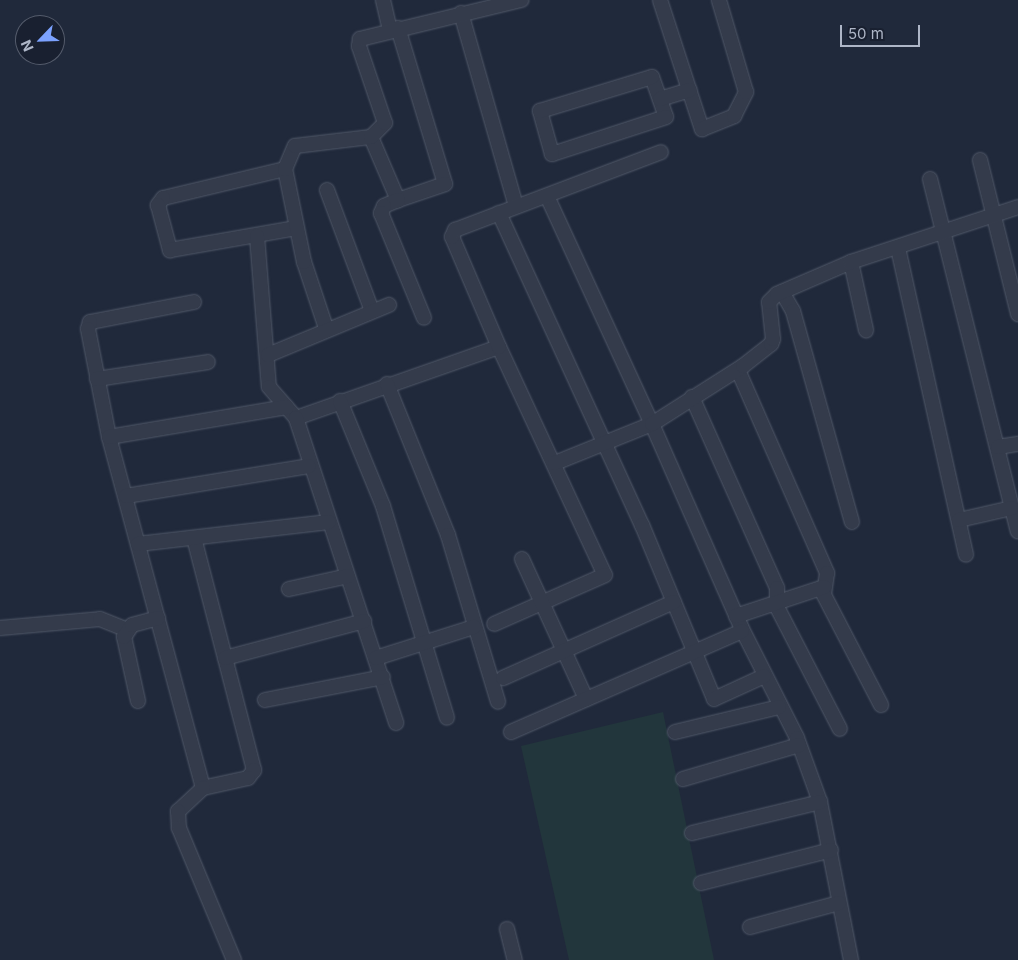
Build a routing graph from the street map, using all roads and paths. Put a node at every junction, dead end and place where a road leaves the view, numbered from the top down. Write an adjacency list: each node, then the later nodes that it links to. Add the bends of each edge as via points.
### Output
1 (383, 0): 6 (street)
2 (521, 0): 5 (street)
3 (660, 0): 7 (street)
4 (719, 0): 7 (street, via 746,92 734,116 702,129)
5 (461, 13): 6 (street); 17 (street)
6 (394, 29): 9 (street, via 360,39 359,46 385,123); 16 (street, via 445,184)
7 (690, 90): 8 (street)
8 (660, 100): 8 (street, via 666,117 552,154 540,111 652,77)
9 (371, 137): 12 (street, via 295,146); 16 (street)
10 (661, 152): 15 (street)
11 (980, 160): 20 (street)
12 (285, 169): 21 (street); 23 (street, via 160,200 170,250)
13 (930, 179): 22 (street)
14 (327, 190): 29 (street)
15 (547, 196): 17 (street); 44 (street)
16 (398, 200): 31 (street, via 384,206 381,213)
17 (516, 206): 19 (street)
18 (1018, 207): 20 (street)
19 (499, 213): 34 (street, via 455,230 452,237); 46 (street)
20 (996, 214): 22 (street); 30 (street)
21 (296, 228): 23 (street); 32 (street)
22 (943, 234): 24 (street); 48 (street)
23 (256, 236): 35 (street)
24 (898, 248): 25 (street); 53 (street)
25 (851, 262): 26 (street); 33 (street)
26 (782, 292): 37 (street, via 769,302 771,344); 55 (street, via 793,311)
27 (194, 302): 38 (street, via 90,322 88,329)
28 (389, 305): 29 (street)
29 (372, 311): 32 (street)
30 (1018, 314)
31 (424, 318)
32 (326, 328): 35 (street)
33 (866, 330)
34 (499, 347): 39 (street); 49 (street)
35 (268, 355): 42 (street, via 269,387)
36 (208, 362): 38 (street)
37 (738, 370): 40 (street); 62 (street, via 827,573)
38 (97, 379): 45 (street)
39 (387, 384): 41 (street); 72 (street, via 448,536)
40 (692, 397): 44 (street); 64 (street, via 777,588)
41 (340, 401): 43 (street); 75 (street, via 383,506)
42 (286, 407): 43 (street); 45 (street)
43 (296, 418): 50 (street)
44 (652, 424): 46 (street); 67 (street)
45 (109, 437): 51 (street)
46 (604, 444): 49 (street); 65 (street)
47 (1018, 444): 48 (street)
48 (998, 447): 52 (street)
49 (555, 463): 66 (street, via 605,575)
50 (309, 466): 51 (street); 54 (street)
51 (126, 496): 58 (street)
52 (1012, 508): 53 (street); 56 (street)
53 (959, 520): 59 (street)
54 (329, 522): 57 (street); 61 (street)
55 (852, 522)
56 (1018, 531)
57 (194, 538): 58 (street); 78 (street)
58 (138, 544): 68 (street)
59 (966, 555)
60 (522, 559): 66 (street)
61 (348, 576): 63 (street); 69 (street)
62 (824, 587): 64 (street); 87 (street, via 824,595)
63 (289, 589)
64 (777, 600): 67 (street); 91 (street, via 777,607)
65 (674, 602): 76 (street); 77 (street)
66 (542, 603): 70 (street); 76 (street)
67 (736, 616): 74 (street)
68 (158, 618): 73 (street); 96 (street)
69 (364, 621): 78 (street); 79 (street)
70 (494, 624)
71 (0, 628): 73 (street, via 100,619)
72 (474, 628): 75 (street); 86 (street)
73 (127, 630): 85 (street, via 124,637)
74 (742, 631): 77 (street); 80 (street)
75 (426, 643): 79 (street); 89 (street)
76 (564, 651): 82 (street); 83 (street)
77 (695, 652): 80 (street, via 714,699); 83 (street)
78 (226, 658): 96 (street, via 254,770 248,778)
79 (376, 658): 81 (street)
80 (764, 676): 88 (street)
81 (383, 678): 84 (street); 90 (street)
82 (503, 678)
83 (586, 699): 92 (street)
84 (265, 700)
85 (138, 701)
86 (498, 702)
87 (881, 705)
88 (779, 707): 93 (street); 94 (street)
89 (447, 718)
90 (396, 723)
91 (840, 729)
92 (511, 732)
93 (675, 732)
94 (799, 745): 95 (street); 97 (street)
95 (683, 779)
96 (203, 788): 104 (street, via 178,811 179,828)
97 (820, 802): 98 (street); 99 (street)
98 (692, 833)
99 (831, 850): 100 (street); 101 (street)
100 (701, 883)
101 (839, 903): 102 (street); 106 (street)
102 (750, 927)
103 (507, 929): 105 (street)
104 (234, 960)
105 (515, 960)
106 (850, 960)

